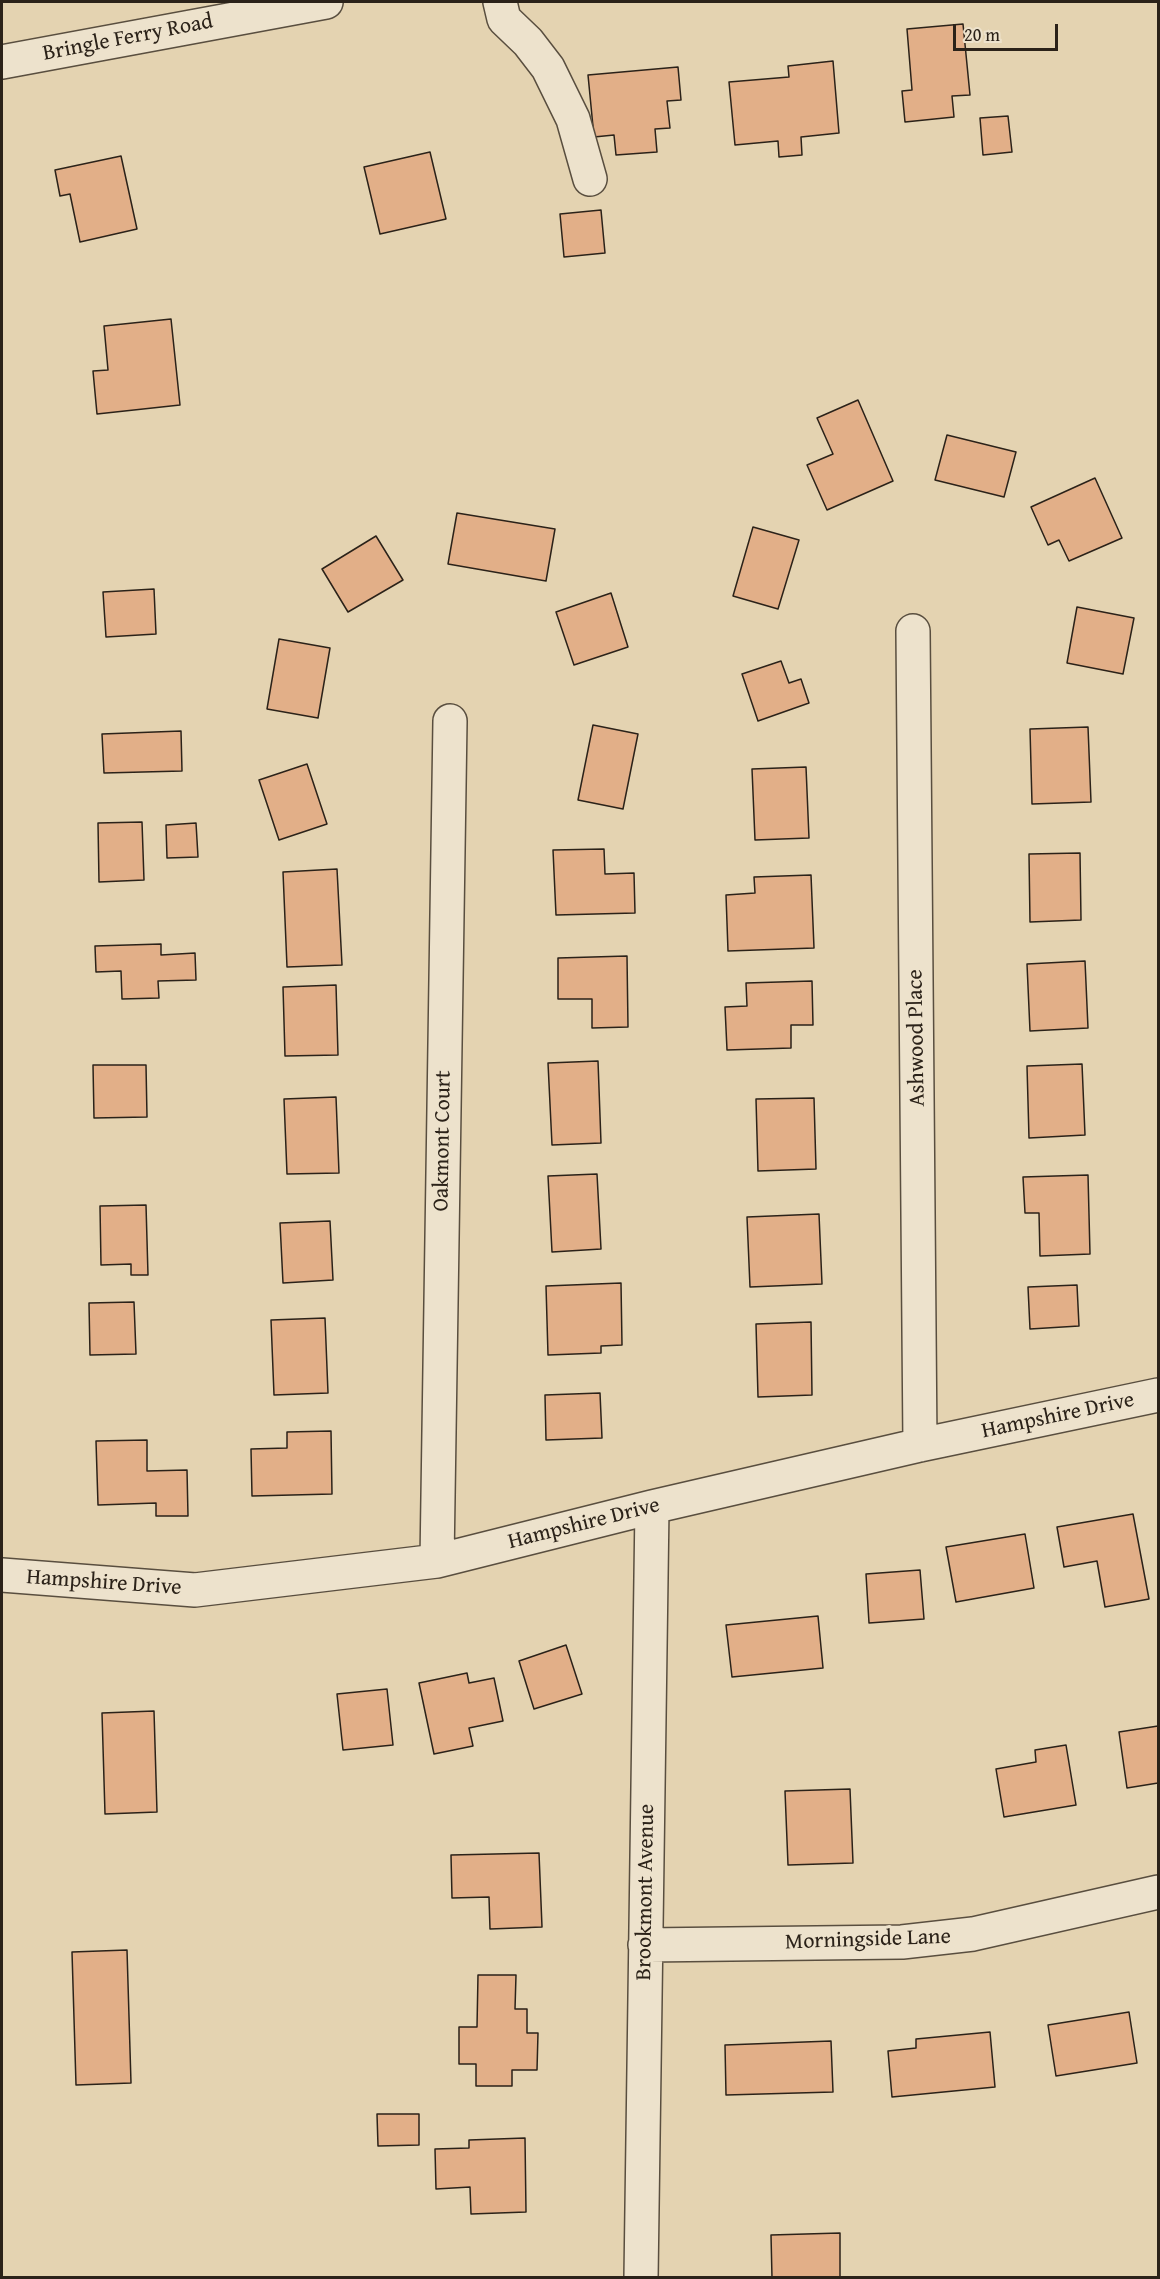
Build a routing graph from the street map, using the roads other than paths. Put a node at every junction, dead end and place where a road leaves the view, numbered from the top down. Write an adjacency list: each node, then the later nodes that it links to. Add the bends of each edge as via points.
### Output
1 (326, 2): 3 (street, Bringle Ferry Road)
2 (500, 2): 4 (street, via 504,19 548,68 573,119)
3 (2, 62)
4 (590, 179)
5 (913, 632): 8 (street, Ashwood Place)
6 (450, 721): 10 (street, Oakmont Court)
7 (1158, 1395): 8 (street, Hampshire Drive)
8 (920, 1445): 9 (street, Hampshire Drive)
9 (652, 1507): 10 (street, Hampshire Drive); 13 (street, Brookmont Avenue)
10 (437, 1561): 11 (street, Hampshire Drive, via 195,1590)
11 (2, 1575)
12 (1158, 1892): 13 (street, Morningside Lane, via 973,1934 902,1942)
13 (645, 1945): 14 (street, Brookmont Avenue)
14 (641, 2277)

